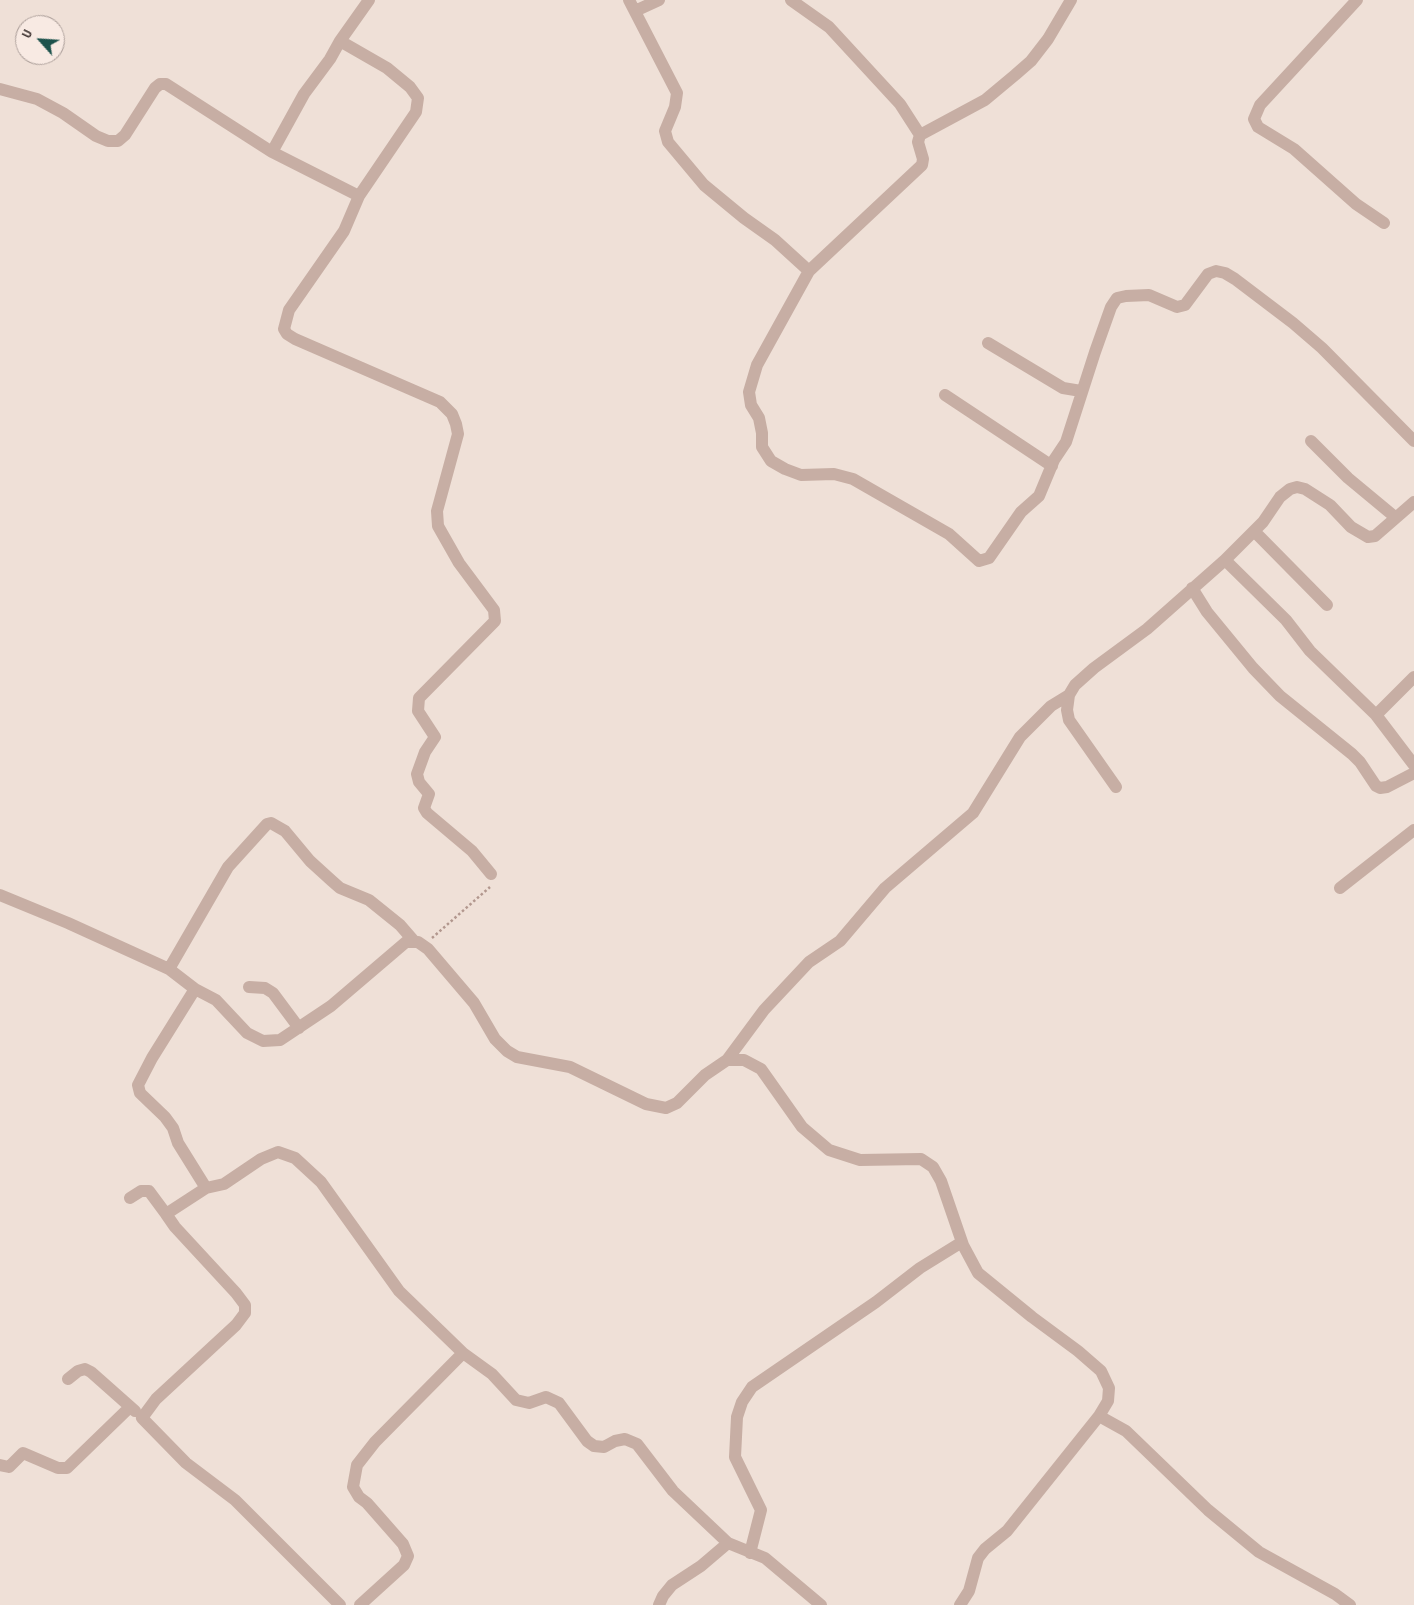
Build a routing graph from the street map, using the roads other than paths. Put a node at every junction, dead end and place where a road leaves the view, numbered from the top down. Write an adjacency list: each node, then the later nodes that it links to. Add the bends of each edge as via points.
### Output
1 (368, 0): 7 (street)
2 (659, 0): 6 (street)
3 (791, 0): 9 (street, via 829,27 900,104)
4 (1071, 0): 9 (street, via 1031,61 985,100)
5 (1357, 0): 12 (street, via 1260,105 1254,119 1258,127 1294,149 1356,204)
6 (632, 5): 13 (street, via 677,93 665,131 668,142 704,185)
7 (340, 41): 10 (street, via 304,94); 11 (street, via 387,68 418,98 416,112)
8 (0, 89): 10 (street, via 37,100 96,136 118,141 155,88 166,84)
9 (920, 134): 13 (street, via 918,142 922,165)
10 (272, 152): 11 (street)
11 (359, 196): 33 (street, via 344,231 289,310 284,329 295,339 440,402 452,414 456,424 458,434 437,511 438,526 459,563 494,610 495,621 419,698 418,711 435,737 417,774 429,794 424,808 427,813 472,851)
12 (1384, 223)
13 (810, 271): 19 (street, via 757,364 749,392 751,405 759,418 762,447 771,461 801,475 834,474 853,479 949,534 979,561 989,558 1021,512 1039,496)
14 (988, 343): 15 (street, via 1063,388)
15 (1081, 391): 18 (street, via 1117,298 1149,295 1177,307 1185,305 1208,274 1225,272 1322,348); 19 (street, via 1066,442)
16 (945, 395): 19 (street)
17 (1311, 441): 21 (street, via 1348,478)
18 (1414, 441)
19 (1052, 466)
20 (1414, 502): 21 (street)
21 (1395, 517): 22 (street, via 1375,536 1368,537 1352,527 1330,505 1297,487 1280,497)
22 (1254, 531): 23 (street); 25 (street)
23 (1226, 560): 24 (street); 28 (street, via 1286,620 1310,651)
24 (1192, 588): 27 (street, via 1147,629 1094,668 1075,685); 30 (street, via 1207,612 1253,668 1280,696 1352,754 1376,786 1387,787)
25 (1327, 605)
26 (1414, 677): 28 (street)
27 (1070, 695): 31 (street, via 1069,720); 41 (street, via 1051,706 1020,737 973,813 886,888 840,941 809,962 764,1010)
28 (1376, 715): 29 (street)
29 (1414, 765)
30 (1414, 773)
31 (1116, 787)
32 (1414, 830): 34 (street)
33 (490, 874)
34 (1340, 888)
35 (0, 895): 37 (street)
36 (418, 943): 37 (street, via 369,900 336,885 285,831 271,823 228,868); 40 (street, via 406,942 331,1006); 41 (street, via 474,1002 495,1039 517,1057 570,1067 646,1104 666,1108 677,1103)
37 (169, 968): 39 (street)
38 (249, 986): 40 (street, via 265,988 273,993)
39 (195, 989): 40 (street, via 216,1000 247,1034 263,1041 280,1040); 42 (street, via 138,1085 140,1093 174,1128 178,1143)
40 (299, 1028)
41 (727, 1060): 45 (street, via 744,1060 761,1068 802,1127 829,1150 860,1160 921,1159 933,1167)
42 (206, 1188): 44 (street); 46 (street, via 224,1184 261,1159 278,1152 295,1158 321,1182 399,1291)
43 (130, 1198): 44 (street, via 141,1191 149,1191)
44 (166, 1214): 50 (street, via 236,1293 245,1305 245,1313 156,1399)
45 (962, 1242): 49 (street, via 978,1273 1101,1371 1109,1388 1108,1401); 53 (street, via 752,1387 737,1417 735,1457 761,1510)
46 (463, 1353): 52 (street, via 492,1374 516,1400 529,1403 546,1397 559,1403 586,1441 594,1446 604,1447 625,1439 637,1444 673,1491); 55 (street, via 375,1442 357,1465 353,1487 404,1544 408,1556 404,1566)
47 (68, 1379): 48 (street, via 78,1371 92,1372)
48 (130, 1407): 50 (street); 51 (street, via 67,1468 58,1468 23,1453 9,1467)
49 (1099, 1416): 58 (street, via 1007,1531 978,1558 969,1591); 59 (street, via 1126,1431 1208,1510 1259,1552)
50 (142, 1418): 54 (street, via 186,1463 235,1500)
51 (0, 1465)
52 (728, 1543): 53 (street); 56 (street, via 672,1585)
53 (750, 1553): 57 (street, via 765,1558)
54 (340, 1605)
55 (360, 1605)
56 (659, 1605)
57 (821, 1605)
58 (960, 1605)
59 (1350, 1605)

